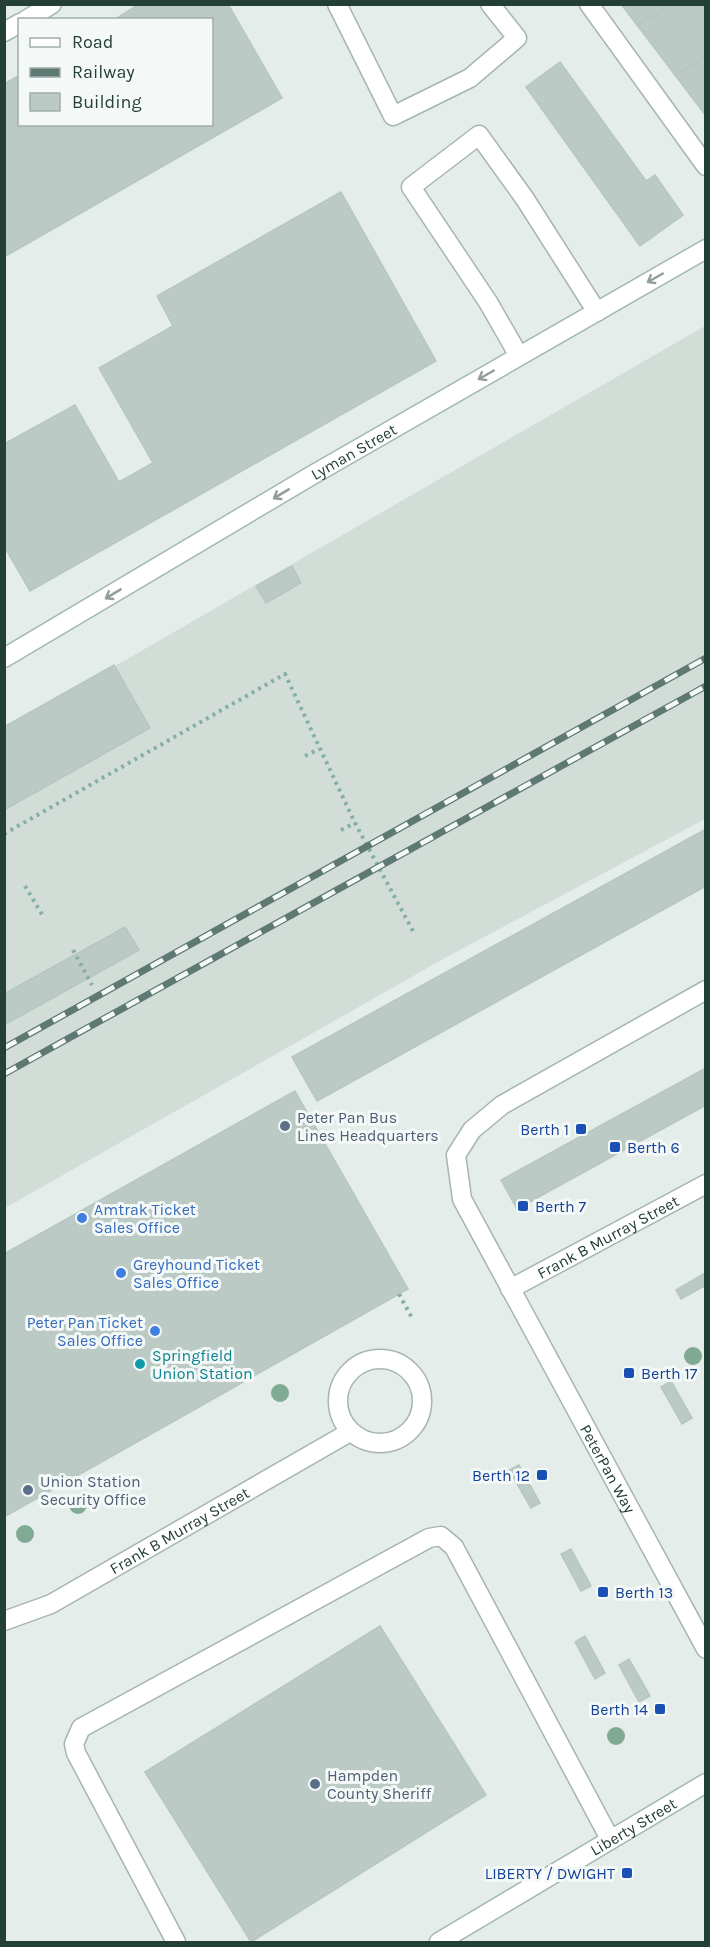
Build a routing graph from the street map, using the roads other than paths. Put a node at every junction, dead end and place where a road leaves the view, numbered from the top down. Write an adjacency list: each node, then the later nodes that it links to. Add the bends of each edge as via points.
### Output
1 (52, 4): 5 (main road)
2 (337, 4): 3 (main road, via 393,116 470,78 518,38)
3 (490, 4)
4 (589, 4): 8 (main road)
5 (29, 18)
6 (18, 24): 7 (main road)
7 (4, 32)
8 (705, 166)
9 (705, 249): 10 (main road, Lyman Street, one-way to 10)
10 (597, 312): 11 (main road, Lyman Street); 11 (main road, via 479,135 411,187)
11 (519, 356): 12 (main road, Lyman Street, one-way to 12)
12 (4, 658)
13 (705, 990): 15 (main road, PeterPan Way, via 502,1105 472,1130 456,1155 462,1199)
14 (705, 1184): 15 (main road, Frank B Murray Street)
15 (510, 1289): 18 (main road, PeterPan Way)
16 (350, 1432): 16 (main road, via 362,1440 391,1442 414,1427 423,1400 412,1373 388,1359 373,1359 349,1371 337,1395 338,1408); 17 (main road, Frank B Murray Street, via 51,1604)
17 (4, 1621)
18 (705, 1649)
19 (705, 1783): 20 (main road, Liberty Street)
20 (610, 1839): 21 (main road, via 454,1546 441,1536 429,1538 81,1728 74,1744 76,1753); 22 (main road, Liberty Street)
21 (176, 1942)
22 (439, 1942)

